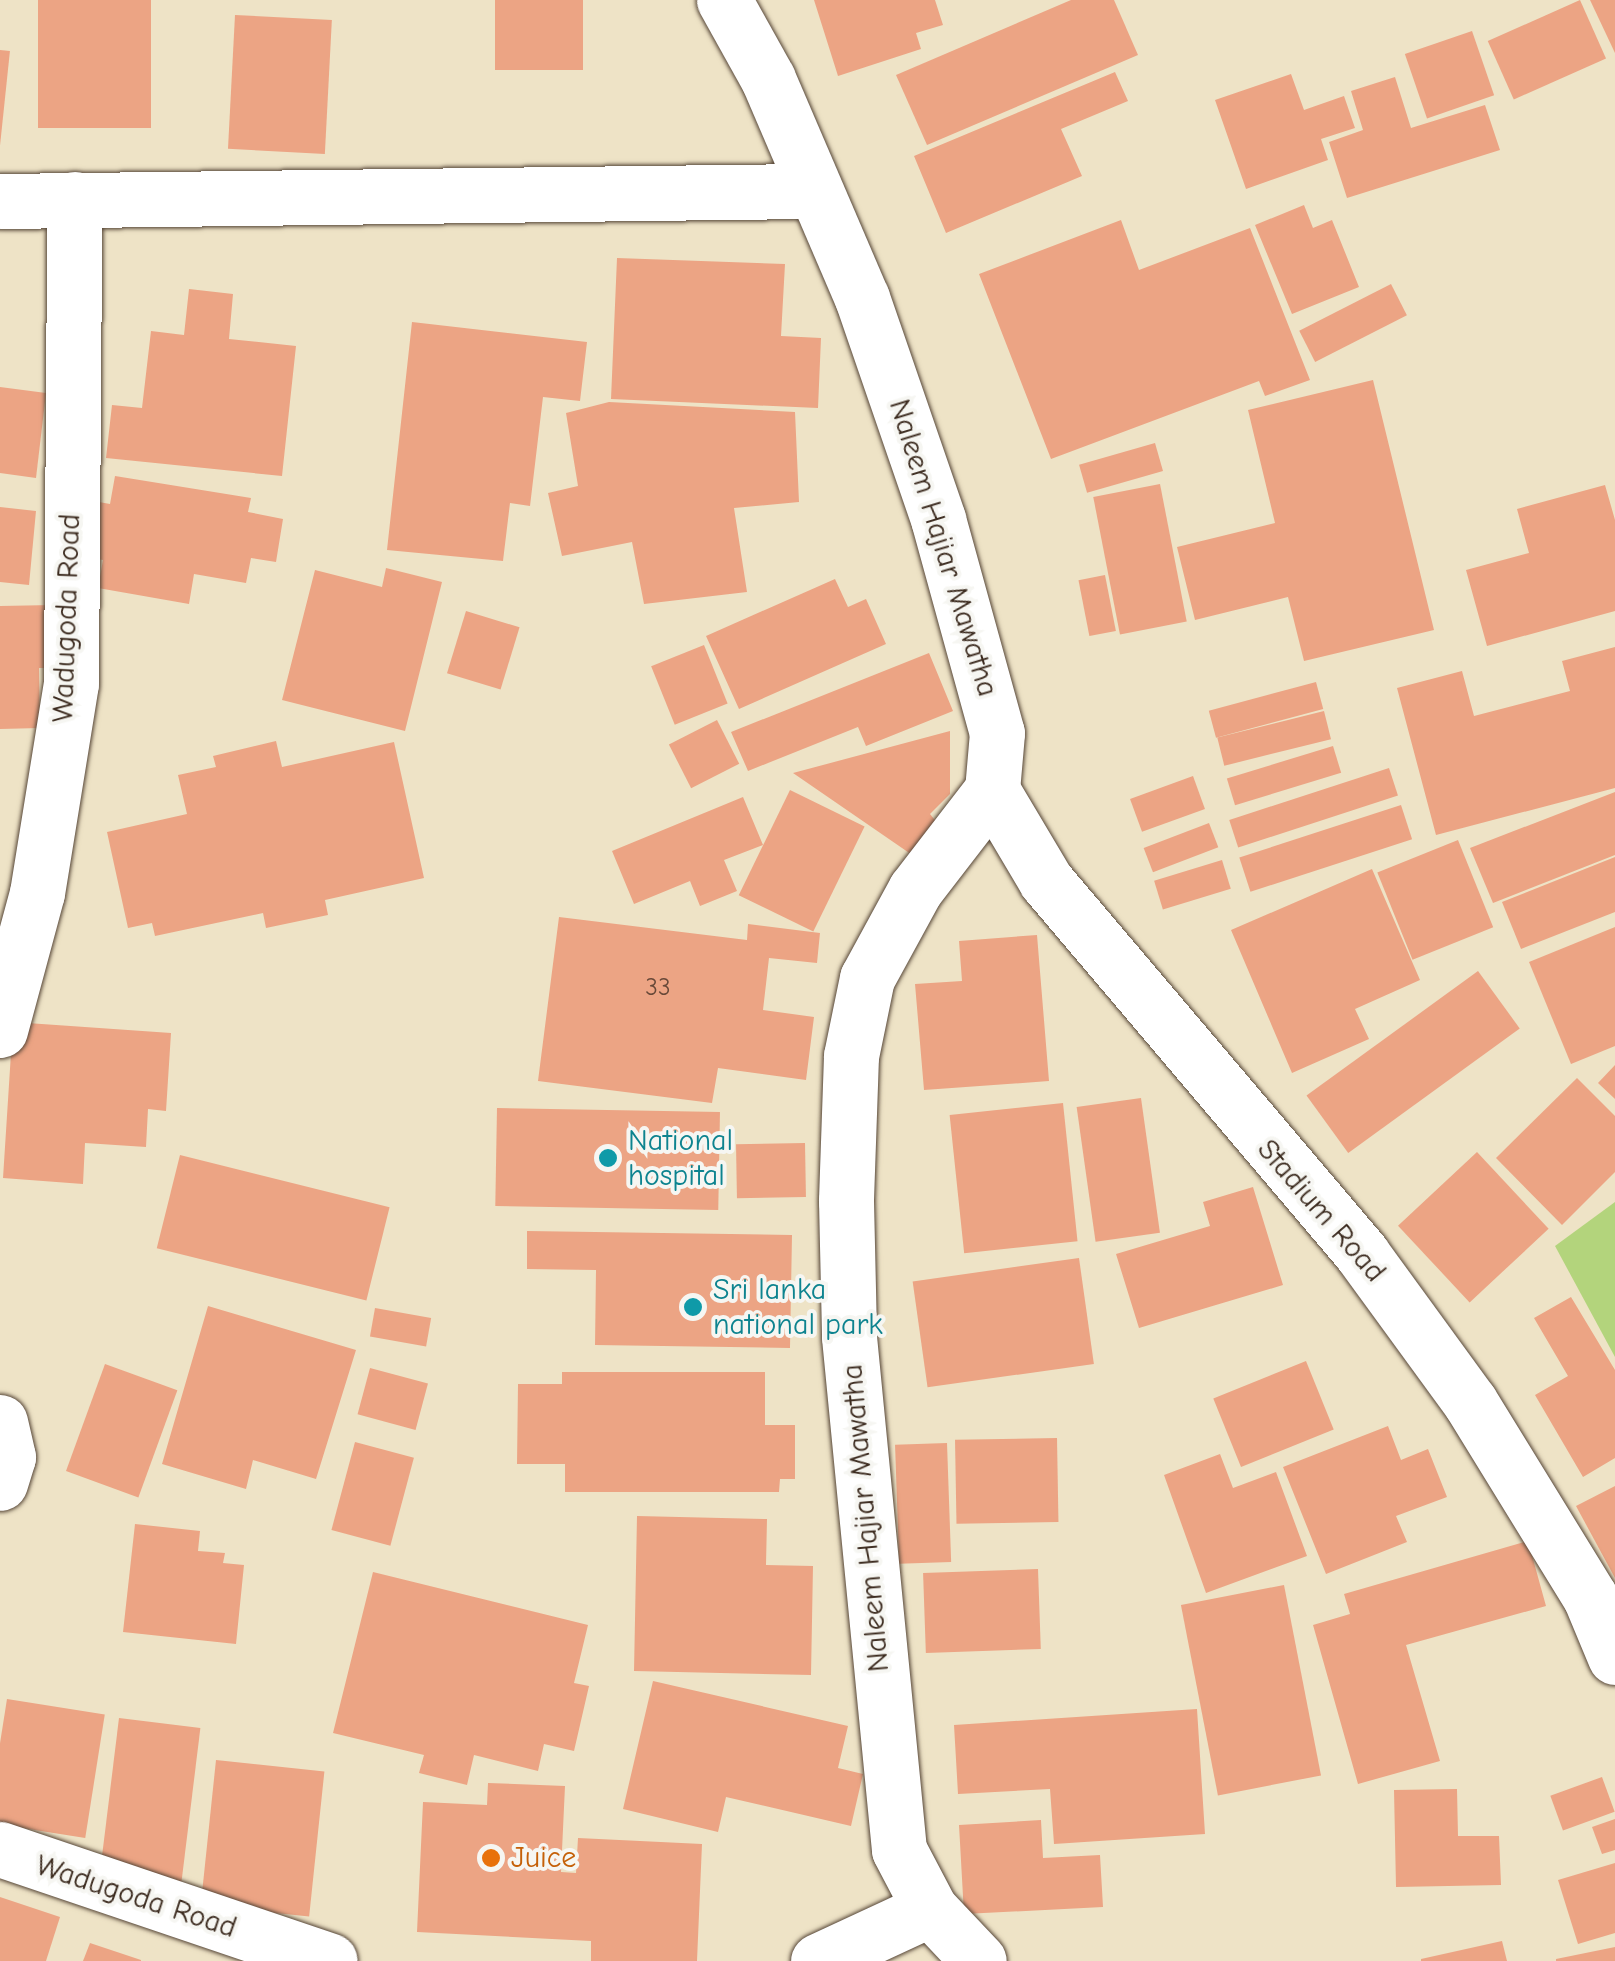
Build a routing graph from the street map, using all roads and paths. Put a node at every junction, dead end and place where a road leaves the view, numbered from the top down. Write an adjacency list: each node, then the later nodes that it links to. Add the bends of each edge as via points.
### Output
1 (724, 0): 2 (street, Naleem Hajiar Mawatha, via 768,79)
2 (812, 191): 3 (street); 5 (street, Naleem Hajiar Mawatha, via 862,298 984,667 997,733)
3 (74, 200): 4 (street); 6 (street, Wadugoda Road, via 71,683 38,893)
4 (0, 201)
5 (992, 790): 9 (street, Stadium Road, via 1046,882 1362,1254 1470,1402 1590,1597); 11 (street, Naleem Hajiar Mawatha, via 914,890 878,951 851,1056 848,1318 862,1493 898,1850)
6 (0, 1030)
7 (0, 1422): 8 (street, via 8,1457)
8 (0, 1482)
9 (1615, 1657)
10 (0, 1849): 12 (street, Wadugoda Road)
11 (930, 1910): 13 (street); 14 (street, Naleem Hajiar Mawatha)
12 (330, 1961)
13 (818, 1961)
14 (979, 1961)

